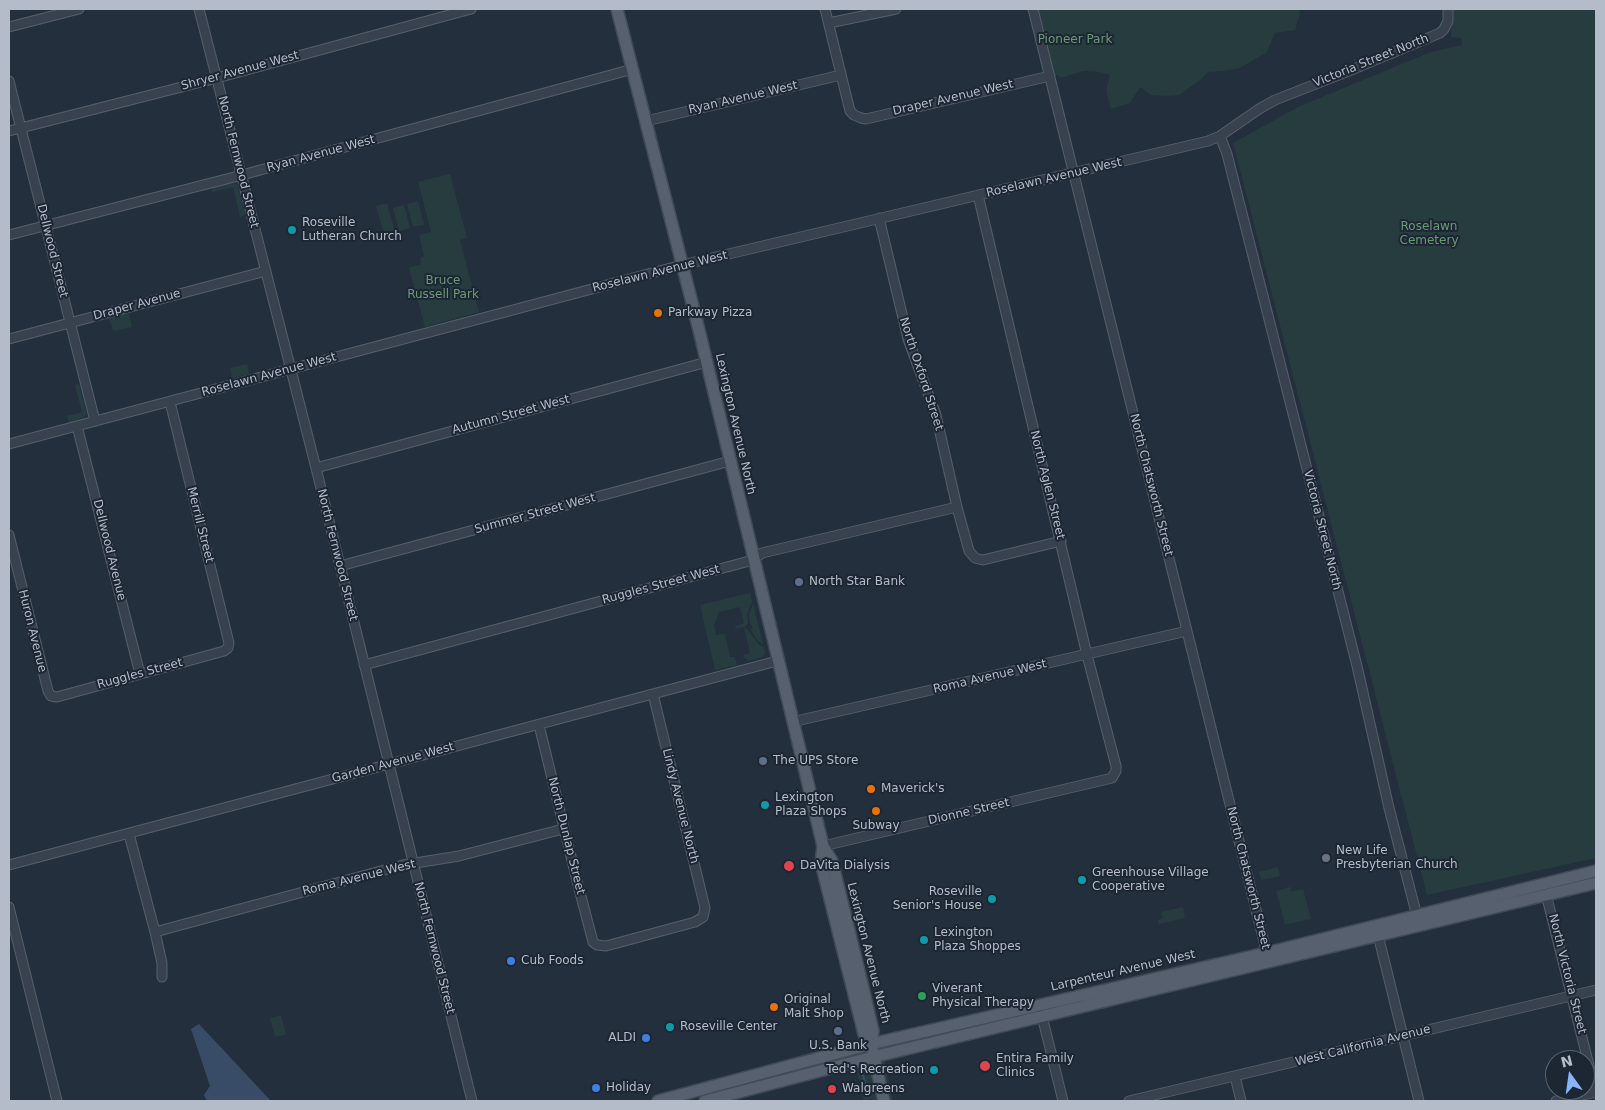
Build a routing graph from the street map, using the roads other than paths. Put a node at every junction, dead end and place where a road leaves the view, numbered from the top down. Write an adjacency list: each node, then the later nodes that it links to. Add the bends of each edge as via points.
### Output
1 (79, 9): 10 (street)
2 (199, 9): 14 (street, North Fernwood Street)
3 (471, 9): 14 (street, Shryer Avenue West)
4 (617, 9): 11 (main road, Lexington Avenue North)
5 (825, 9): 9 (street)
6 (896, 9): 9 (street)
7 (1033, 9): 13 (street, North Chatsworth Street)
8 (1448, 9): 16 (street, Victoria Street North, via 1448,21 1440,33)
9 (829, 23): 12 (street)
10 (9, 27)
11 (633, 69): 17 (main road, Lexington Avenue North); 22 (street, Ryan Avenue West)
12 (841, 75): 13 (street, Draper Avenue West, via 850,111 856,117 866,119); 17 (street, Ryan Avenue West)
13 (1050, 76): 21 (street, North Chatsworth Street)
14 (217, 78): 18 (street, Shryer Avenue West); 22 (street, North Fernwood Street)
15 (9, 81): 18 (street, Dellwood Street)
16 (1305, 88): 20 (street, Roselawn Avenue West, via 1259,108)
17 (646, 121): 27 (main road, Lexington Avenue North)
18 (21, 128): 19 (street, Shryer Avenue West); 25 (street, Dellwood Street)
19 (9, 131)
20 (1220, 136): 21 (street, Roselawn Avenue West); 65 (street, Victoria Street North, via 1354,656)
21 (1074, 173): 23 (street, Roselawn Avenue West); 44 (street, North Chatsworth Street)
22 (242, 175): 25 (street, Ryan Avenue West); 28 (street, North Fernwood Street)
23 (978, 196): 24 (street, Roselawn Avenue West); 41 (street, North Aglen Street)
24 (879, 218): 27 (street, Roselawn Avenue West); 39 (street, North Oxford Street, via 908,339 936,415)
25 (45, 226): 26 (street, Ryan Avenue West); 29 (street, Dellwood Street)
26 (9, 235)
27 (682, 265): 31 (main road, Lexington Avenue North); 32 (street, Roselawn Avenue West)
28 (266, 271): 29 (street, Draper Avenue); 32 (street, North Fernwood Street)
29 (70, 323): 30 (street, Draper Avenue); 34 (street, Dellwood Street)
30 (9, 339)
31 (707, 362): 37 (main road, Lexington Avenue North); 38 (street, Autumn Street West)
32 (290, 370): 33 (street, Roselawn Avenue West); 38 (street, North Fernwood Street)
33 (170, 402): 34 (street, Roselawn Avenue West); 45 (street, Merrill Street)
34 (95, 421): 35 (street, Roselawn Avenue West)
35 (77, 426): 36 (street, Roselawn Avenue West); 49 (street, Dellwood Avenue)
36 (9, 444)
37 (730, 461): 42 (main road, Lexington Avenue North); 43 (street, Summer Street West)
38 (316, 468): 43 (street, North Fernwood Street)
39 (957, 506): 41 (street, North Oxford Street, via 969,551 975,558 983,560); 42 (street, Ruggles Street West, via 762,553)
40 (9, 535): 51 (street, Huron Avenue)
41 (1061, 542): 46 (street, North Aglen Street)
42 (753, 560): 47 (main road, Lexington Avenue North); 48 (street, Ruggles Street West)
43 (340, 566): 48 (street, North Fernwood Street)
44 (1187, 631): 46 (street, Roma Avenue West); 69 (street, North Chatsworth Street)
45 (228, 648): 49 (street, Ruggles Street)
46 (1087, 655): 52 (street, Roma Avenue West); 55 (street, North Aglen Street, via 1116,766)
47 (777, 661): 50 (street, Garden Avenue West); 52 (main road, Lexington Avenue North)
48 (364, 665): 54 (street, North Fernwood Street)
49 (140, 674): 51 (street, Ruggles Street)
50 (653, 694): 53 (street, Garden Avenue West); 68 (street, Lindy Avenue North, via 705,908 703,917 633,939)
51 (51, 696)
52 (792, 722): 58 (main road, Lexington Avenue North)
53 (539, 725): 54 (street, Garden Avenue West); 56 (street, North Dunlap Street)
54 (389, 764): 57 (street, Garden Avenue West); 59 (street, North Fernwood Street)
55 (1114, 775): 58 (street, Dionne Street)
56 (563, 828): 59 (street, Roma Avenue West, via 459,856); 68 (street, North Dunlap Street, via 591,936)
57 (129, 834): 60 (street, Garden Avenue West); 66 (street)
58 (823, 846): 76 (main road, Lexington Avenue North, via 821,863 864,1034)
59 (413, 863): 66 (street, Roma Avenue West); 82 (street, North Fernwood Street)
60 (9, 865)
61 (1596, 871): 63 (main road, Larpenteur Avenue West)
62 (1596, 882): 63 (main road, Larpenteur Avenue West)
63 (1545, 889): 65 (main road, Larpenteur Avenue West); 72 (street, North Victoria Street)
64 (9, 907): 81 (street)
65 (1418, 920): 67 (main road, Larpenteur Avenue West); 69 (main road, Larpenteur Avenue West)
66 (155, 932): 70 (street)
67 (1378, 935): 69 (main road, Larpenteur Avenue West); 75 (street)
68 (597, 945)
69 (1267, 957): 73 (main road, Larpenteur Avenue West); 74 (main road, Larpenteur Avenue West)
70 (162, 977)
71 (1596, 990): 72 (street, West California Avenue)
72 (1573, 996): 75 (street, West California Avenue); 79 (street, North Victoria Street)
73 (1039, 1004): 74 (street); 76 (main road, Larpenteur Avenue West)
74 (1042, 1017): 77 (main road, Larpenteur Avenue West); 86 (street)
75 (1403, 1036): 78 (street, West California Avenue); 89 (street)
76 (870, 1044): 77 (main road, Lexington Avenue North); 80 (main road, Larpenteur Avenue West)
77 (873, 1057): 84 (main road, Larpenteur Avenue West); 85 (main road, Lexington Avenue North)
78 (1235, 1076): 87 (street, West California Avenue); 88 (street)
79 (1596, 1092): 90 (street)
80 (691, 1097): 83 (main road, Larpenteur Avenue West)
81 (57, 1101)
82 (472, 1101)
83 (658, 1101)
84 (706, 1101)
85 (884, 1101)
86 (1063, 1101)
87 (1129, 1101)
88 (1241, 1101)
89 (1419, 1101)
90 (1556, 1101)

